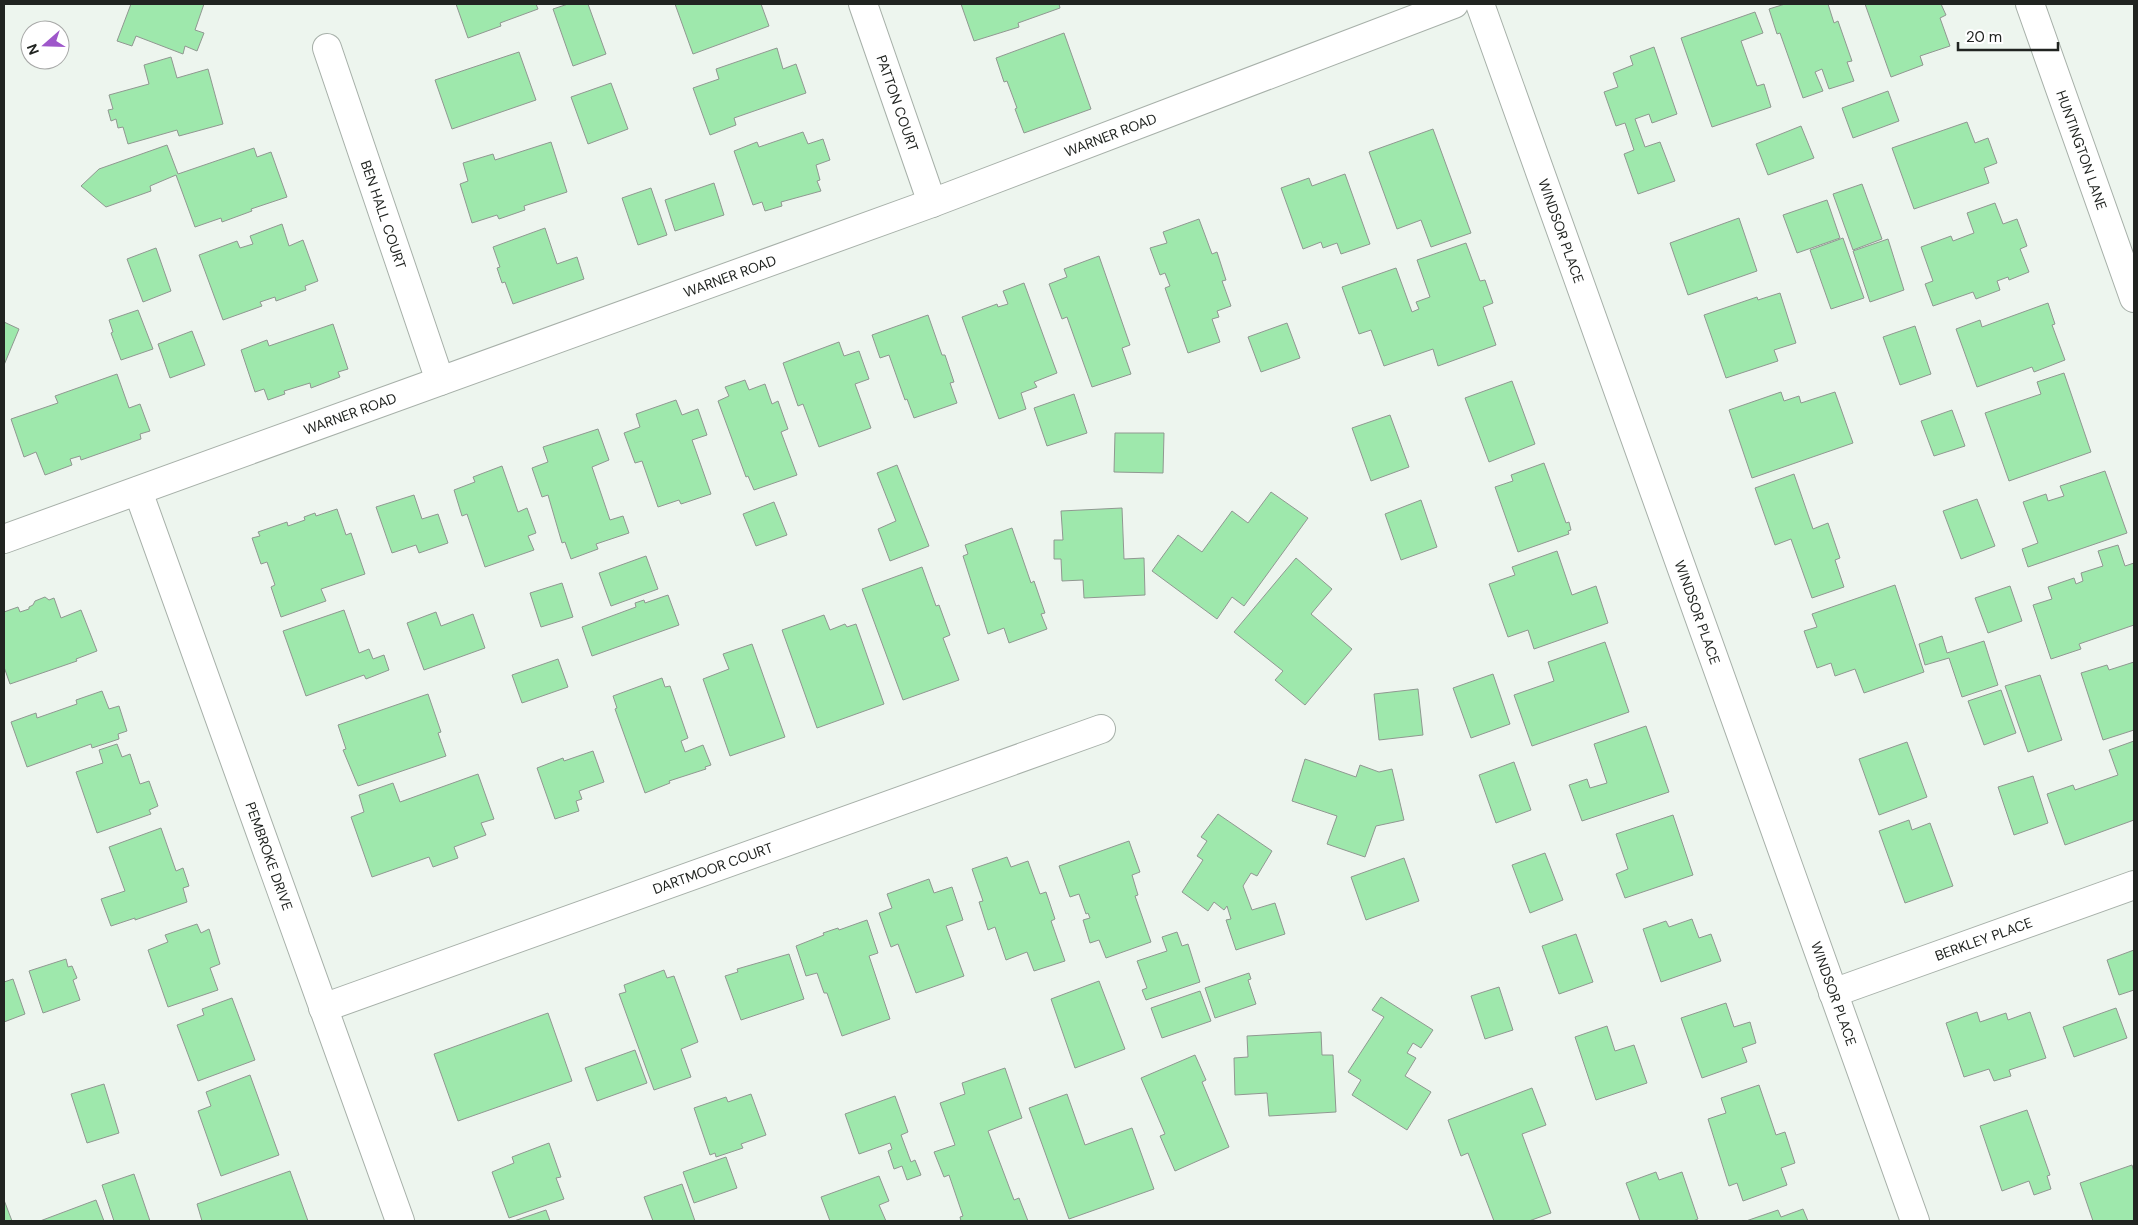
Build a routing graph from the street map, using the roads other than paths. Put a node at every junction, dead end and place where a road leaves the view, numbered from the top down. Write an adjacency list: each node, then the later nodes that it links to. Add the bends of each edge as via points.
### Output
1 (863, 4): 6 (street, PATTON COURT)
2 (1454, 4): 6 (street, WARNER ROAD)
3 (1480, 4): 13 (street, WINDSOR PLACE)
4 (2030, 4): 7 (street, HUNTINGTON LANE)
5 (327, 48): 8 (street, BEN HALL COURT)
6 (932, 203): 8 (street, WARNER ROAD)
7 (2134, 298)
8 (440, 381): 9 (street, WARNER ROAD)
9 (138, 491): 10 (street, WARNER ROAD); 14 (street, PEMBROKE DRIVE)
10 (4, 539)
11 (1101, 729): 14 (street, DARTMOOR COURT)
12 (2134, 885): 13 (street, BERKLEY PLACE)
13 (1833, 992): 16 (street, WINDSOR PLACE)
14 (323, 1008): 15 (street, PEMBROKE DRIVE)
15 (400, 1221)
16 (1915, 1221)

